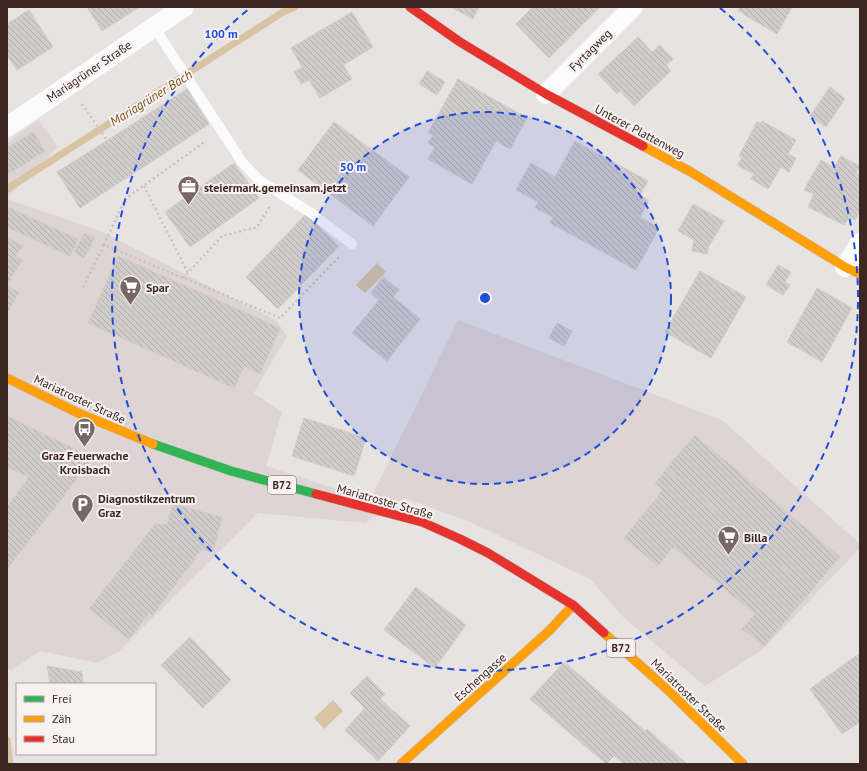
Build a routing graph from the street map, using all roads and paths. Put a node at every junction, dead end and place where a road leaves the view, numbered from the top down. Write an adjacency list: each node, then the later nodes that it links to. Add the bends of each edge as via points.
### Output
1 (410, 7): 5 (main road, Unterer Plattenweg, via 460,42)
2 (633, 7): 5 (street, Fyrtagweg)
3 (174, 10): 4 (street, Mariagrüner Straße)
4 (154, 27): 7 (street, Mariagrüner Straße); 8 (lane)
5 (546, 94): 15 (main road, Unterer Plattenweg, via 691,172)
6 (78, 100): 9 (path)
7 (7, 127)
8 (221, 130): 10 (path); 11 (lane, via 253,174)
9 (107, 140)
10 (144, 186): 14 (path, via 125,199); 16 (path)
11 (278, 192): 13 (lane); 16 (path, via 257,227 222,236)
12 (860, 243): 15 (street)
13 (352, 244): 17 (path, via 280,318)
14 (104, 245): 17 (path); 18 (path)
15 (853, 270)
16 (188, 273): 17 (path)
17 (183, 278)
18 (83, 286)
19 (7, 378): 20 (main road, Mariatroster Straße / B72, via 78,413 146,442 231,472 422,522 488,554)
20 (573, 605): 21 (main road, Eschengasse, via 550,630); 22 (main road, Mariatroster Straße / B72, via 669,691)
21 (401, 764)
22 (743, 764)

